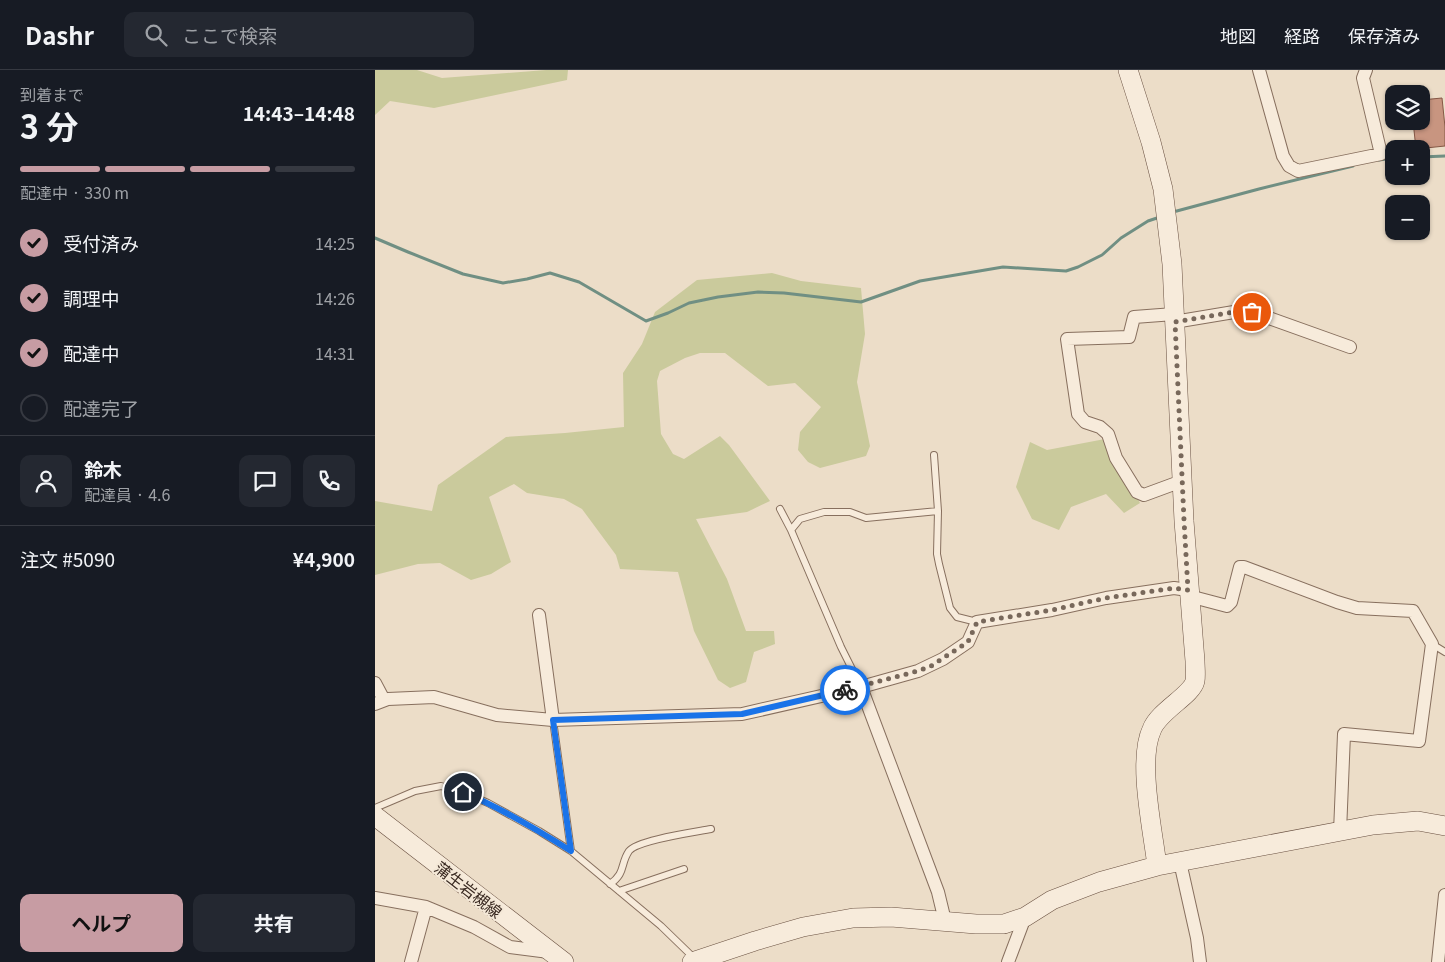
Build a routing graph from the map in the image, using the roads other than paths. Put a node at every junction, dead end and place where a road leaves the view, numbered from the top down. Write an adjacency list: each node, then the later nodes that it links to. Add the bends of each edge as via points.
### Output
1 (1128, 70): 4 (street, via 1163,189)
2 (1259, 70): 3 (street, via 1283,156 1289,166 1298,171 1381,154 1363,78)
3 (1366, 70)
4 (1174, 318): 5 (street, via 1252,312); 7 (street); 7 (street, via 1134,316 1129,337 1067,339 1078,414 1085,422 1100,427 1108,434 1116,458 1137,492 1144,495)
5 (1350, 347)
6 (934, 455): 9 (lane)
7 (1182, 481): 11 (street)
8 (780, 509): 10 (lane)
9 (938, 511): 10 (lane, via 866,518 850,512 824,512 800,519); 13 (lane, via 937,554 950,608 957,616)
10 (791, 530): 17 (lane)
11 (1189, 593): 13 (street, via 1174,588); 14 (street, via 1227,606 1231,602 1240,567 1244,567 1357,608 1413,611); 27 (street, via 1195,682 1163,713 1152,728 1146,748 1146,778)
12 (539, 615): 19 (street)
13 (977, 622): 17 (street, via 968,642 937,662 918,671)
14 (1432, 644): 15 (lane); 24 (street, via 1419,741 1344,734)
15 (1445, 652)
16 (375, 683): 18 (street)
17 (861, 687): 19 (street, via 742,714); 35 (street, via 938,892)
18 (379, 702): 19 (street, via 433,697 497,715)
19 (553, 720): 25 (lane)
20 (375, 808): 25 (lane, via 415,791 441,786 488,803)
21 (375, 816): 36 (street, 蒲生岩槻線)
22 (1445, 826): 24 (street, via 1418,821)
23 (711, 829): 29 (lane, via 635,846 629,851 619,878)
24 (1339, 832): 26 (street)
25 (571, 851): 29 (lane)
26 (1180, 862): 27 (street); 40 (street)
27 (1157, 866): 34 (street, via 1099,882 1052,900)
28 (684, 869): 30 (lane)
29 (610, 884): 30 (lane)
30 (619, 891): 38 (lane, via 661,926)
31 (1445, 894): 41 (street)
32 (375, 898): 33 (street)
33 (427, 906): 36 (street, via 510,947); 37 (street)
34 (1025, 917): 35 (street, via 1004,924); 39 (street)
35 (945, 921): 38 (street, via 853,918 803,927)
36 (557, 957)
37 (411, 962)
38 (695, 962)
39 (1008, 962)
40 (1200, 962)
41 (1438, 962)

